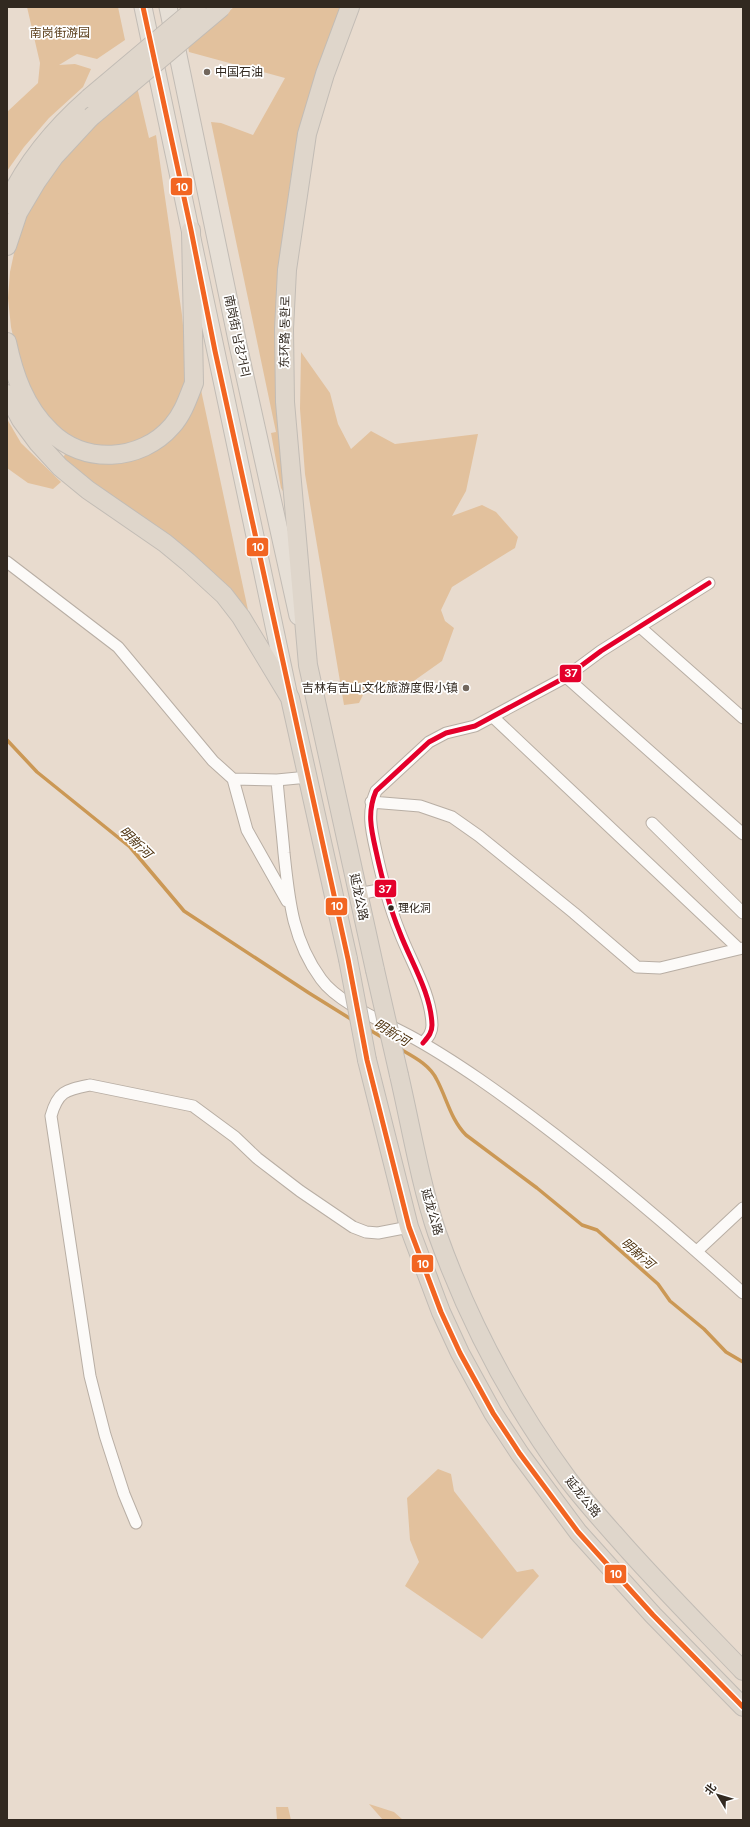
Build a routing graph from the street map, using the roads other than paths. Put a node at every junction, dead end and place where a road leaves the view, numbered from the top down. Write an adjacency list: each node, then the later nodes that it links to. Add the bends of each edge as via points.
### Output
1 (143, 7): 7 (main road, 南岗街 남강거리)
2 (168, 7): 14 (main road, 南岗街 남강거리)
3 (197, 7): 6 (highway, bridge, via 75,110 34,158)
4 (222, 7): 8 (highway, bridge, via 91,117 64,145 37,181 18,213)
5 (350, 7): 14 (highway, 东环路 동환로, via 325,74 308,134 287,277 284,329 285,402)
6 (7, 204)
7 (191, 230): 9 (highway, via 194,383 172,426 160,438 144,448 128,454 102,455 67,445 50,432 37,416 17,382); 16 (main road, 南岗街 남강거리)
8 (7, 246)
9 (7, 342)
10 (7, 394): 16 (highway, via 21,420 60,467 88,490 165,543 224,595 241,617)
11 (7, 562): 20 (street, via 118,647 213,761)
12 (709, 583): 13 (street)
13 (640, 627): 15 (street); 18 (street)
14 (308, 665): 26 (highway, 延龙公路)
15 (566, 677): 17 (street); 24 (street)
16 (290, 698): 19 (highway, 延龙公路)
17 (493, 717): 22 (street, via 475,726 446,733 429,742 376,791); 29 (street)
18 (743, 718)
19 (308, 777): 21 (street); 32 (highway, 延龙公路, bridge, via 348,959 367,1060)
20 (233, 779): 21 (street); 27 (street, via 247,830)
21 (277, 780): 27 (street)
22 (371, 802): 25 (street, via 371,829); 29 (street, via 420,806 452,817 562,903 637,967 660,968)
23 (652, 823): 28 (street)
24 (743, 834)
25 (384, 890): 26 (street); 30 (street, via 428,1006 431,1033)
26 (358, 894): 36 (highway, 延龙公路, bridge, via 422,1177 437,1230 467,1306 488,1350 512,1395 568,1479 669,1595)
27 (289, 906): 30 (street, via 300,940 321,979 333,992)
28 (743, 913)
29 (741, 948)
30 (423, 1043): 33 (street, via 508,1099 580,1152)
31 (743, 1208): 33 (street)
32 (409, 1227): 35 (street, via 378,1233 353,1227 300,1191 193,1106 90,1085 60,1094 51,1116 90,1376 107,1442); 37 (highway, 延龙公路, via 441,1312 460,1353 493,1413 520,1454 578,1532 612,1572)
33 (697, 1251): 34 (street)
34 (743, 1293)
35 (136, 1522)
36 (743, 1672)
37 (743, 1707)

